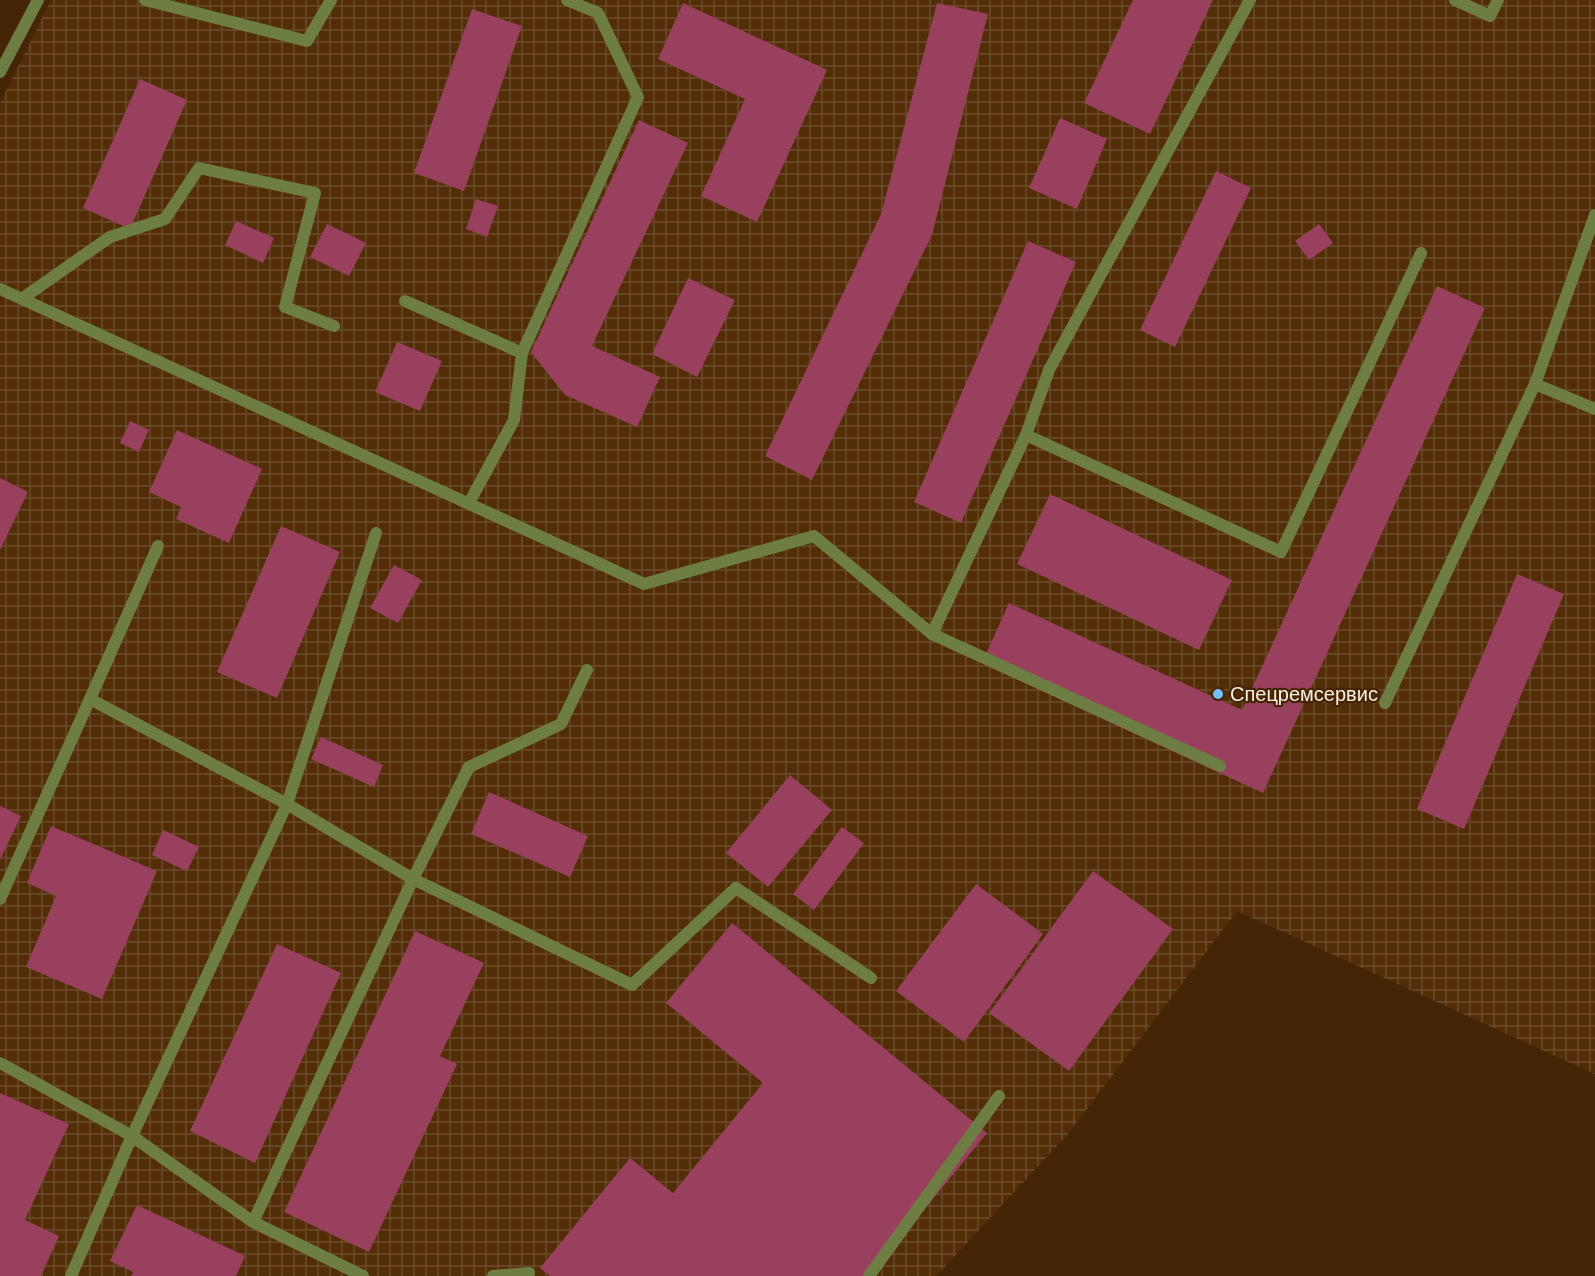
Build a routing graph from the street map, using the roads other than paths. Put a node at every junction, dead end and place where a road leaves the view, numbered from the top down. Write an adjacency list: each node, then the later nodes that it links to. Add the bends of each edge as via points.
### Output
1 (38, 0): 8 (lane)
2 (145, 0): 3 (lane, via 307,41)
3 (331, 0)
4 (567, 0): 15 (lane, via 598,13 638,97)
5 (1250, 0): 18 (lane, via 1048,370)
6 (1455, 0): 7 (lane, via 1490,16)
7 (1498, 0)
8 (0, 72)
9 (1595, 215): 16 (lane)
10 (1421, 253): 18 (lane, via 1281,552)
11 (0, 289): 12 (lane)
12 (23, 298): 14 (lane, via 110,237 165,219 199,168 315,193 285,307); 19 (lane)
13 (405, 301): 15 (lane)
14 (334, 326)
15 (522, 352): 19 (lane, via 514,420)
16 (1535, 384): 17 (lane); 25 (lane)
17 (1595, 409)
18 (1026, 435): 22 (lane)
19 (469, 503): 22 (lane, via 644,584 814,536)
20 (376, 533): 27 (lane)
21 (158, 546): 24 (lane)
22 (932, 634): 26 (lane)
23 (587, 670): 28 (lane, via 561,724 469,767)
24 (90, 699): 27 (lane); 29 (lane)
25 (1385, 703)
26 (1220, 766)
27 (287, 804): 28 (lane); 33 (lane)
28 (413, 879): 30 (lane, via 633,986 736,888); 34 (lane)
29 (0, 899)
30 (871, 978)
31 (0, 1063): 33 (lane)
32 (999, 1096): 39 (lane)
33 (132, 1136): 34 (lane); 36 (lane)
34 (253, 1222): 37 (lane)
35 (529, 1273): 38 (lane)
36 (71, 1276)
37 (363, 1276)
38 (493, 1276)
39 (869, 1276)

